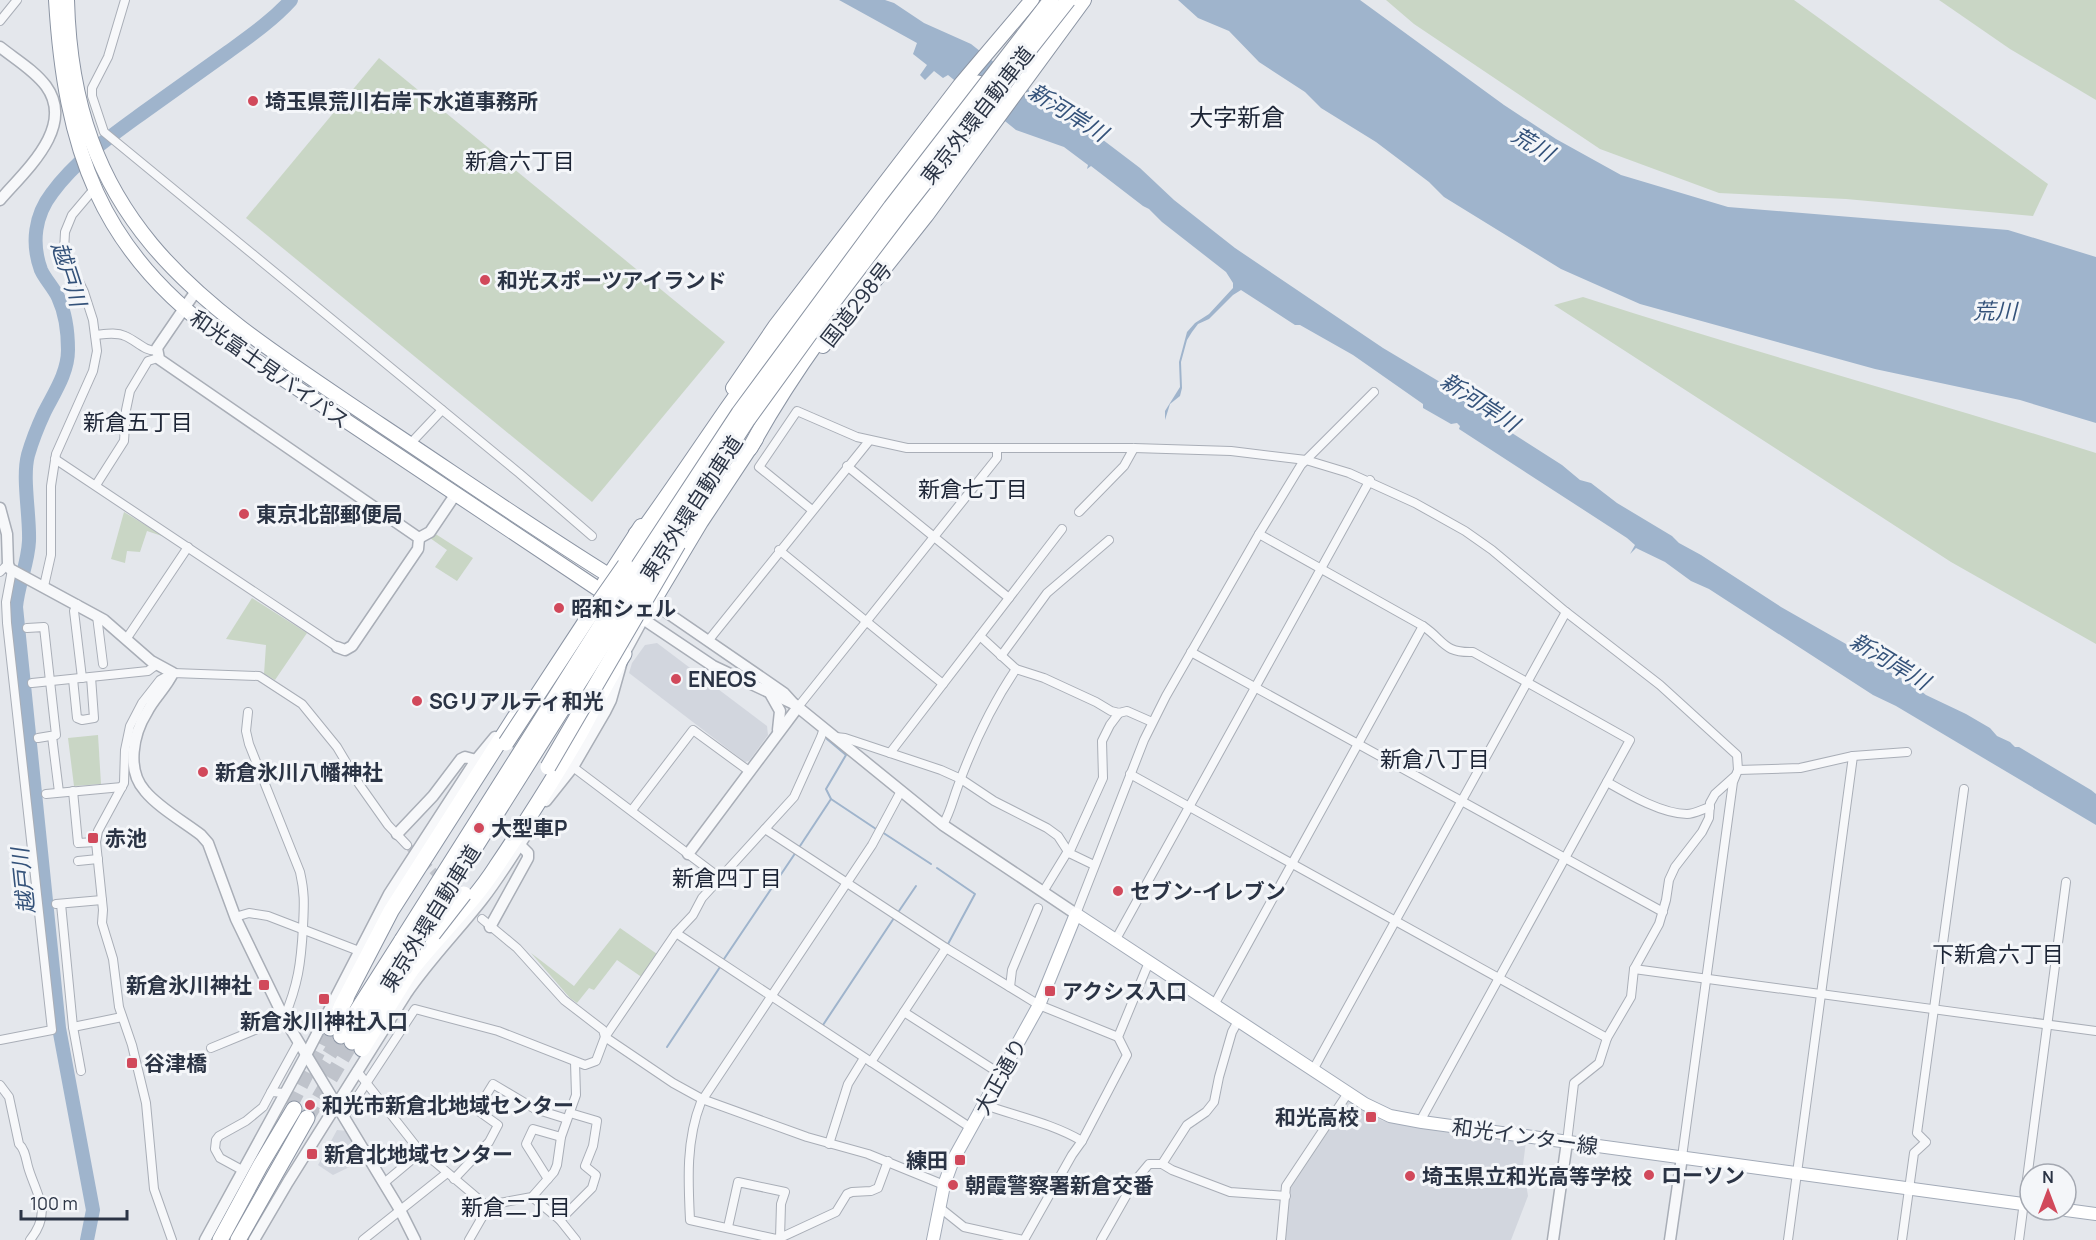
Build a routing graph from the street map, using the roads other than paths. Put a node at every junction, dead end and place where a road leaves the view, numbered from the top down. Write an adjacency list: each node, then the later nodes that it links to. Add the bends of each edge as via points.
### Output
1 (17, 0): 10 (street)
2 (56, 0): 12 (highway, 和光富士見バイパス, via 65,92)
3 (67, 0): 14 (highway, 和光富士見バイパス, via 79,101 101,166 142,235)
4 (125, 0): 19 (street, via 108,57 92,88 104,132)
5 (1032, 0): 38 (highway, via 960,85 776,325)
6 (1051, 0): 9 (highway, 東京外環自動車道, bridge)
7 (1068, 0): 9 (highway, 東京外環自動車道, bridge)
8 (1084, 0): 23 (highway, 国道298号)
9 (1046, 17): 20 (highway, 東京外環自動車道, bridge, via 862,245); 23 (highway, bridge, via 962,152 832,321 770,410); 26 (highway, 東京外環自動車道, bridge, via 824,314); 38 (highway, bridge, via 1010,46 923,149 764,359 646,526)
10 (0, 21)
11 (0, 47): 13 (street, via 44,84 55,112 46,144)
12 (91, 183): 15 (highway, 和光富士見バイパス, via 129,249); 16 (street, via 65,232 64,251 84,292)
13 (0, 200)
14 (196, 291): 15 (street); 22 (highway, 和光富士見バイパス, via 253,337)
15 (184, 309): 17 (street); 32 (highway, 和光富士見バイパス)
16 (96, 335): 17 (street, via 117,333); 27 (street, via 93,371)
17 (158, 354): 31 (street, via 134,381 124,441); 42 (street)
18 (1374, 392): 28 (street)
19 (442, 410): 22 (street); 40 (street)
20 (739, 413): 89 (highway, bridge, via 619,574); 140 (highway, 東京外環自動車道, bridge, via 632,576)
21 (869, 441): 24 (street, via 907,448); 29 (street); 34 (street, via 797,411 759,467)
22 (410, 444): 48 (highway, 和光富士見バイパス)
23 (750, 448): 36 (highway, 国道298号)
24 (997, 448): 25 (street); 41 (street, via 997,458)
25 (1134, 448): 28 (street); 35 (street, via 1124,466)
26 (729, 449): 95 (highway, bridge, via 658,580); 140 (highway, 東京外環自動車道, bridge)
27 (56, 459): 31 (street); 49 (street, via 51,486 51,555)
28 (1306, 460): 30 (street); 39 (street)
29 (847, 466): 34 (street); 41 (street)
30 (1370, 480): 47 (street); 55 (street, via 1465,531)
31 (96, 485): 44 (street)
32 (455, 495): 42 (street, via 430,532); 51 (highway, 和光富士見バイパス)
33 (0, 508): 46 (street, via 7,534)
34 (812, 510): 45 (street)
35 (1079, 512)
36 (702, 522): 50 (highway); 53 (highway, 国道298号)
37 (1062, 529): 52 (street)
38 (636, 534): 48 (highway)
39 (1259, 534): 47 (street); 65 (street)
40 (592, 536)
41 (934, 537): 52 (street); 58 (street)
42 (419, 538): 64 (street, via 419,547 352,646 345,650)
43 (1109, 540): 67 (street, via 1047,593)
44 (188, 547): 62 (street); 64 (street)
45 (779, 550): 58 (street); 63 (street)
46 (7, 568): 49 (street); 165 (street, via 7,623 52,1030)
47 (1321, 569): 59 (street); 77 (street)
48 (609, 576): 50 (highway, 和光富士見バイパス); 51 (highway)
49 (44, 586): 54 (street)
50 (629, 588): 51 (highway); 53 (highway, 和光富士見バイパス)
51 (605, 594): 57 (highway, 和光富士見バイパス); 81 (street)
52 (1009, 598): 61 (street)
53 (652, 603): 57 (highway, 国道298号); 63 (street)
54 (77, 604): 56 (street); 72 (street, via 74,611)
55 (1566, 612): 74 (street); 99 (street, via 1660,685 1737,755)
56 (97, 616): 62 (street); 68 (street)
57 (643, 619): 66 (street); 78 (street, via 713,666)
58 (865, 621): 76 (street); 79 (street)
59 (1424, 626): 74 (street, via 1457,652 1473,652); 90 (street)
60 (27, 628): 73 (street, via 44,627)
61 (980, 636): 67 (street); 76 (street)
62 (127, 638): 69 (street)
63 (708, 641): 79 (street, via 784,693)
64 (337, 647)
65 (1191, 652): 77 (street); 83 (street)
66 (624, 654): 96 (street, via 611,700); 145 (highway, via 579,735 495,869)
67 (1001, 656): 70 (street)
68 (103, 664)
69 (156, 665): 71 (street); 72 (street, via 148,670)
70 (1016, 669): 82 (street); 100 (street, via 989,711)
71 (173, 673): 102 (street, via 160,680 130,726); 114 (street, via 259,676 302,704); 134 (street, via 140,724 134,748 136,776 147,794 205,838)
72 (82, 678): 73 (street)
73 (51, 681): 75 (street); 86 (street, via 56,735)
74 (1528, 682): 101 (street, via 1630,740); 108 (street)
75 (32, 683)
76 (943, 684): 91 (street)
77 (1256, 687): 90 (street); 109 (street)
78 (768, 692): 79 (street); 85 (street, via 780,708)
79 (796, 706): 84 (street); 85 (street)
80 (248, 712): 137 (street, via 249,744 300,872 305,894)
81 (518, 712): 94 (street); 164 (highway, via 341,1007)
82 (1119, 713): 83 (street, via 1127,711); 118 (street, via 1102,741 1103,778)
83 (1152, 722): 98 (street)
84 (824, 728): 87 (street); 113 (street, via 794,797)
85 (777, 734): 97 (street)
86 (52, 736): 88 (street); 106 (street)
87 (836, 737): 91 (street); 105 (street)
88 (38, 738)
89 (506, 743)
90 (1359, 744): 108 (street); 123 (street)
91 (890, 753): 100 (street)
92 (1907, 753): 93 (street)
93 (1853, 756): 99 (street, via 1800,768); 149 (street)
94 (476, 760): 114 (street, via 461,759); 142 (street, via 389,894)
95 (548, 767)
96 (573, 767): 111 (street); 117 (street)
97 (749, 771): 111 (street, via 693,730); 119 (street)
98 (1130, 774): 109 (street); 124 (street)
99 (1736, 774): 110 (street, via 1715,794); 147 (street)
100 (961, 780): 112 (street); 118 (street, via 1047,828 1058,836)
101 (1607, 782): 110 (street, via 1647,804 1667,810 1687,814); 121 (street)
102 (122, 787): 104 (street); 115 (street)
103 (1964, 789): 153 (street)
104 (73, 791): 106 (street); 115 (street, via 78,843)
105 (901, 791): 112 (street); 126 (street)
106 (59, 792): 107 (street)
107 (46, 794)
108 (1462, 802): 121 (street); 135 (street)
109 (1190, 807): 123 (street); 139 (street)
110 (1710, 807): 132 (street, via 1702,832 1669,880)
111 (632, 810): 119 (street)
112 (943, 825): 128 (street)
113 (765, 829): 125 (street); 126 (street)
114 (397, 834): 116 (street)
115 (96, 842): 120 (street)
116 (407, 845)
117 (520, 846): 136 (street, via 528,858); 173 (street, via 482,900 425,966)
118 (1068, 852): 124 (street); 128 (street)
119 (688, 854): 125 (street)
120 (98, 859): 122 (street); 130 (street)
121 (1565, 859): 132 (street); 146 (street)
122 (78, 861)
123 (1293, 863): 135 (street); 152 (street)
124 (1094, 865): 133 (street)
125 (720, 878): 138 (street)
126 (847, 882): 141 (street); 150 (street)
127 (2066, 882): 158 (street)
128 (1043, 892): 133 (street)
129 (464, 894): 145 (highway, bridge)
130 (102, 900): 155 (street, via 102,923 113,959); 159 (street, via 58,904)
131 (1038, 908): 148 (street, via 1012,970)
132 (1663, 912): 144 (street)
133 (1076, 914): 139 (main road, 和光インター線); 151 (main road, 大正通り)
134 (235, 917): 137 (street, via 254,913); 156 (street)
135 (1396, 921): 146 (street); 171 (street)
136 (486, 923): 161 (street, via 517,948 564,1000 603,1030)
137 (303, 929): 142 (street); 156 (street, via 299,973)
138 (676, 933): 150 (street); 161 (street)
139 (1116, 939): 143 (main road, 和光インター線)
140 (408, 943): 164 (highway, 東京外環自動車道)
141 (946, 948): 148 (street); 154 (street)
142 (359, 951): 168 (street)
143 (1149, 962): 152 (main road, 和光インター線); 162 (street)
144 (1634, 969): 147 (street); 163 (street, via 1631,997)
145 (408, 974): 164 (highway)
146 (1499, 978): 163 (street); 185 (street)
147 (1706, 980): 149 (street); 192 (street)
148 (1010, 987): 151 (street)
149 (1820, 995): 153 (street); 198 (street)
150 (771, 996): 169 (street); 179 (street)
151 (1039, 1005): 162 (street); 174 (main road, 大正通り)
152 (1215, 1005): 157 (main road, 和光インター線)
153 (1935, 1010): 158 (street); 203 (street, via 1917,1133 1926,1142 1914,1153)
154 (904, 1011): 169 (street); 174 (street)
155 (122, 1017): 159 (street); 218 (street, via 146,1103 154,1189)
156 (284, 1018): 166 (street); 167 (street)
157 (1238, 1021): 171 (main road, 和光インター線); 195 (street, via 1214,1102 1187,1125)
158 (2049, 1025): 160 (street); 194 (street)
159 (73, 1027): 172 (street)
160 (2096, 1031)
161 (605, 1037): 170 (street, via 596,1061 585,1065); 179 (street)
162 (1118, 1037): 188 (street, via 1127,1054)
163 (1607, 1038): 189 (street, via 1599,1063 1574,1083)
164 (346, 1039)
165 (0, 1040)
166 (298, 1043): 168 (street); 177 (street)
167 (211, 1048)
168 (306, 1055): 180 (street); 182 (street)
169 (868, 1060): 186 (street); 190 (street, via 848,1084)
170 (575, 1062): 175 (street, via 498,1031 415,1009); 183 (street, via 576,1095)
171 (1313, 1070): 178 (main road, 和光インター線)
172 (81, 1071)
173 (357, 1071): 175 (street); 180 (street)
174 (1002, 1075): 181 (main road, 大正通り)
175 (366, 1082): 184 (street); 191 (street)
176 (0, 1085): 217 (street, via 9,1097 19,1144 24,1148 41,1199 40,1225)
177 (271, 1092): 182 (street); 196 (street, via 263,1107 216,1140 220,1158)
178 (1348, 1093): 185 (main road, 和光インター線, via 1383,1114); 204 (street, via 1287,1185)
179 (702, 1099): 190 (street); 214 (street, via 689,1162 690,1220)
180 (336, 1104): 184 (street); 221 (street)
181 (985, 1106): 186 (main road, 大正通り); 188 (street, via 1042,1122)
182 (297, 1110): 196 (street); 220 (highway); 221 (highway)
183 (568, 1116): 187 (street); 199 (street, via 535,1109 493,1084 477,1110 498,1125 489,1142); 212 (street, via 597,1121 585,1166 596,1175 592,1188)
184 (344, 1117): 201 (street)
185 (1422, 1122): 189 (main road, 和光インター線)
186 (971, 1128): 202 (main road, 大正通り, via 953,1160)
187 (561, 1137): 200 (street, via 557,1165); 200 (street, via 533,1129 526,1144)
188 (1082, 1141): 227 (street)
189 (1567, 1142): 192 (main road, 和光インター線); 230 (street)
190 (828, 1144): 193 (street)
191 (421, 1152): 197 (street); 201 (street)
192 (1682, 1157): 198 (main road, 和光インター線); 231 (street)
193 (888, 1161): 202 (street); 216 (street, via 878,1188 847,1194 836,1212)
194 (2032, 1162)
195 (1162, 1164): 204 (street, via 1230,1192); 228 (street, via 1149,1164 1141,1171)
196 (242, 1170): 219 (street)
197 (447, 1173): 199 (street); 209 (street)
198 (1797, 1173): 203 (main road, 和光インター線); 232 (street)
199 (454, 1179): 207 (street)
200 (548, 1179): 205 (street)
201 (384, 1183): 209 (street)
202 (945, 1185): 208 (main road, 大正通り)
203 (1910, 1188): 206 (main road, 和光インター線); 233 (street)
204 (1286, 1196): 229 (street)
205 (532, 1197): 207 (street); 212 (street)
206 (2018, 1203)
207 (488, 1207): 224 (street)
208 (939, 1207): 215 (street, via 964,1227); 226 (main road, 大正通り)
209 (400, 1210): 222 (street); 223 (street)
210 (2078, 1212): 211 (main road)
211 (2096, 1214)
212 (560, 1220): 225 (street)
213 (2023, 1222): 234 (street)
214 (728, 1227): 216 (street); 216 (street, via 738,1182 785,1192)
215 (989, 1237): 227 (street)
216 (778, 1239)
217 (30, 1240)
218 (172, 1240)
219 (205, 1240)
220 (220, 1240)
221 (244, 1240)
222 (363, 1240)
223 (415, 1240)
224 (469, 1240)
225 (576, 1240)
226 (933, 1240)
227 (1023, 1240)
228 (1101, 1240)
229 (1281, 1240)
230 (1553, 1240)
231 (1670, 1240)
232 (1788, 1240)
233 (1902, 1240)
234 (2019, 1240)

